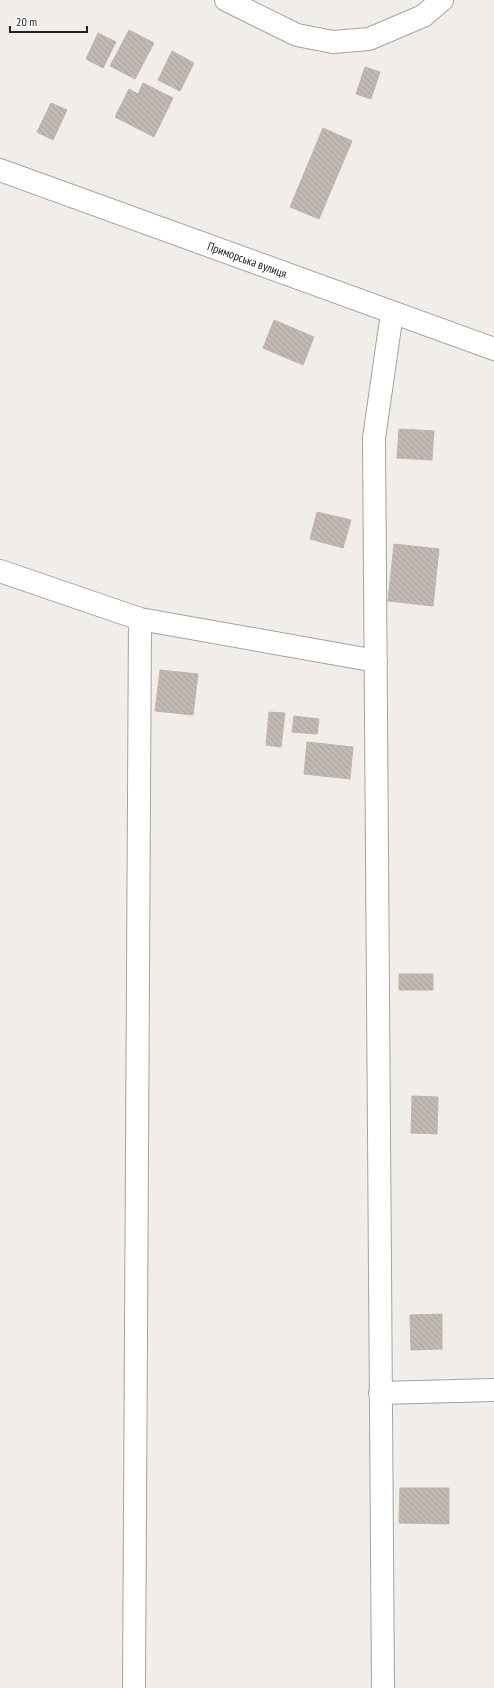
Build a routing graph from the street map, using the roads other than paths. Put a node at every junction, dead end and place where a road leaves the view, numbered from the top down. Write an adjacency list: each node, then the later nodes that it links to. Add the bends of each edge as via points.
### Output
1 (226, 0): 2 (street, via 297,35 333,42 369,39 423,16)
2 (442, 0)
3 (0, 170): 4 (street, Приморська вулиця)
4 (392, 313): 5 (street, Приморська вулиця); 8 (street, via 374,438)
5 (494, 349)
6 (0, 571): 7 (street)
7 (140, 619): 8 (street); 11 (street)
8 (376, 660): 10 (street)
9 (494, 1390): 10 (street)
10 (380, 1394): 12 (street)
11 (134, 1688)
12 (383, 1688)

